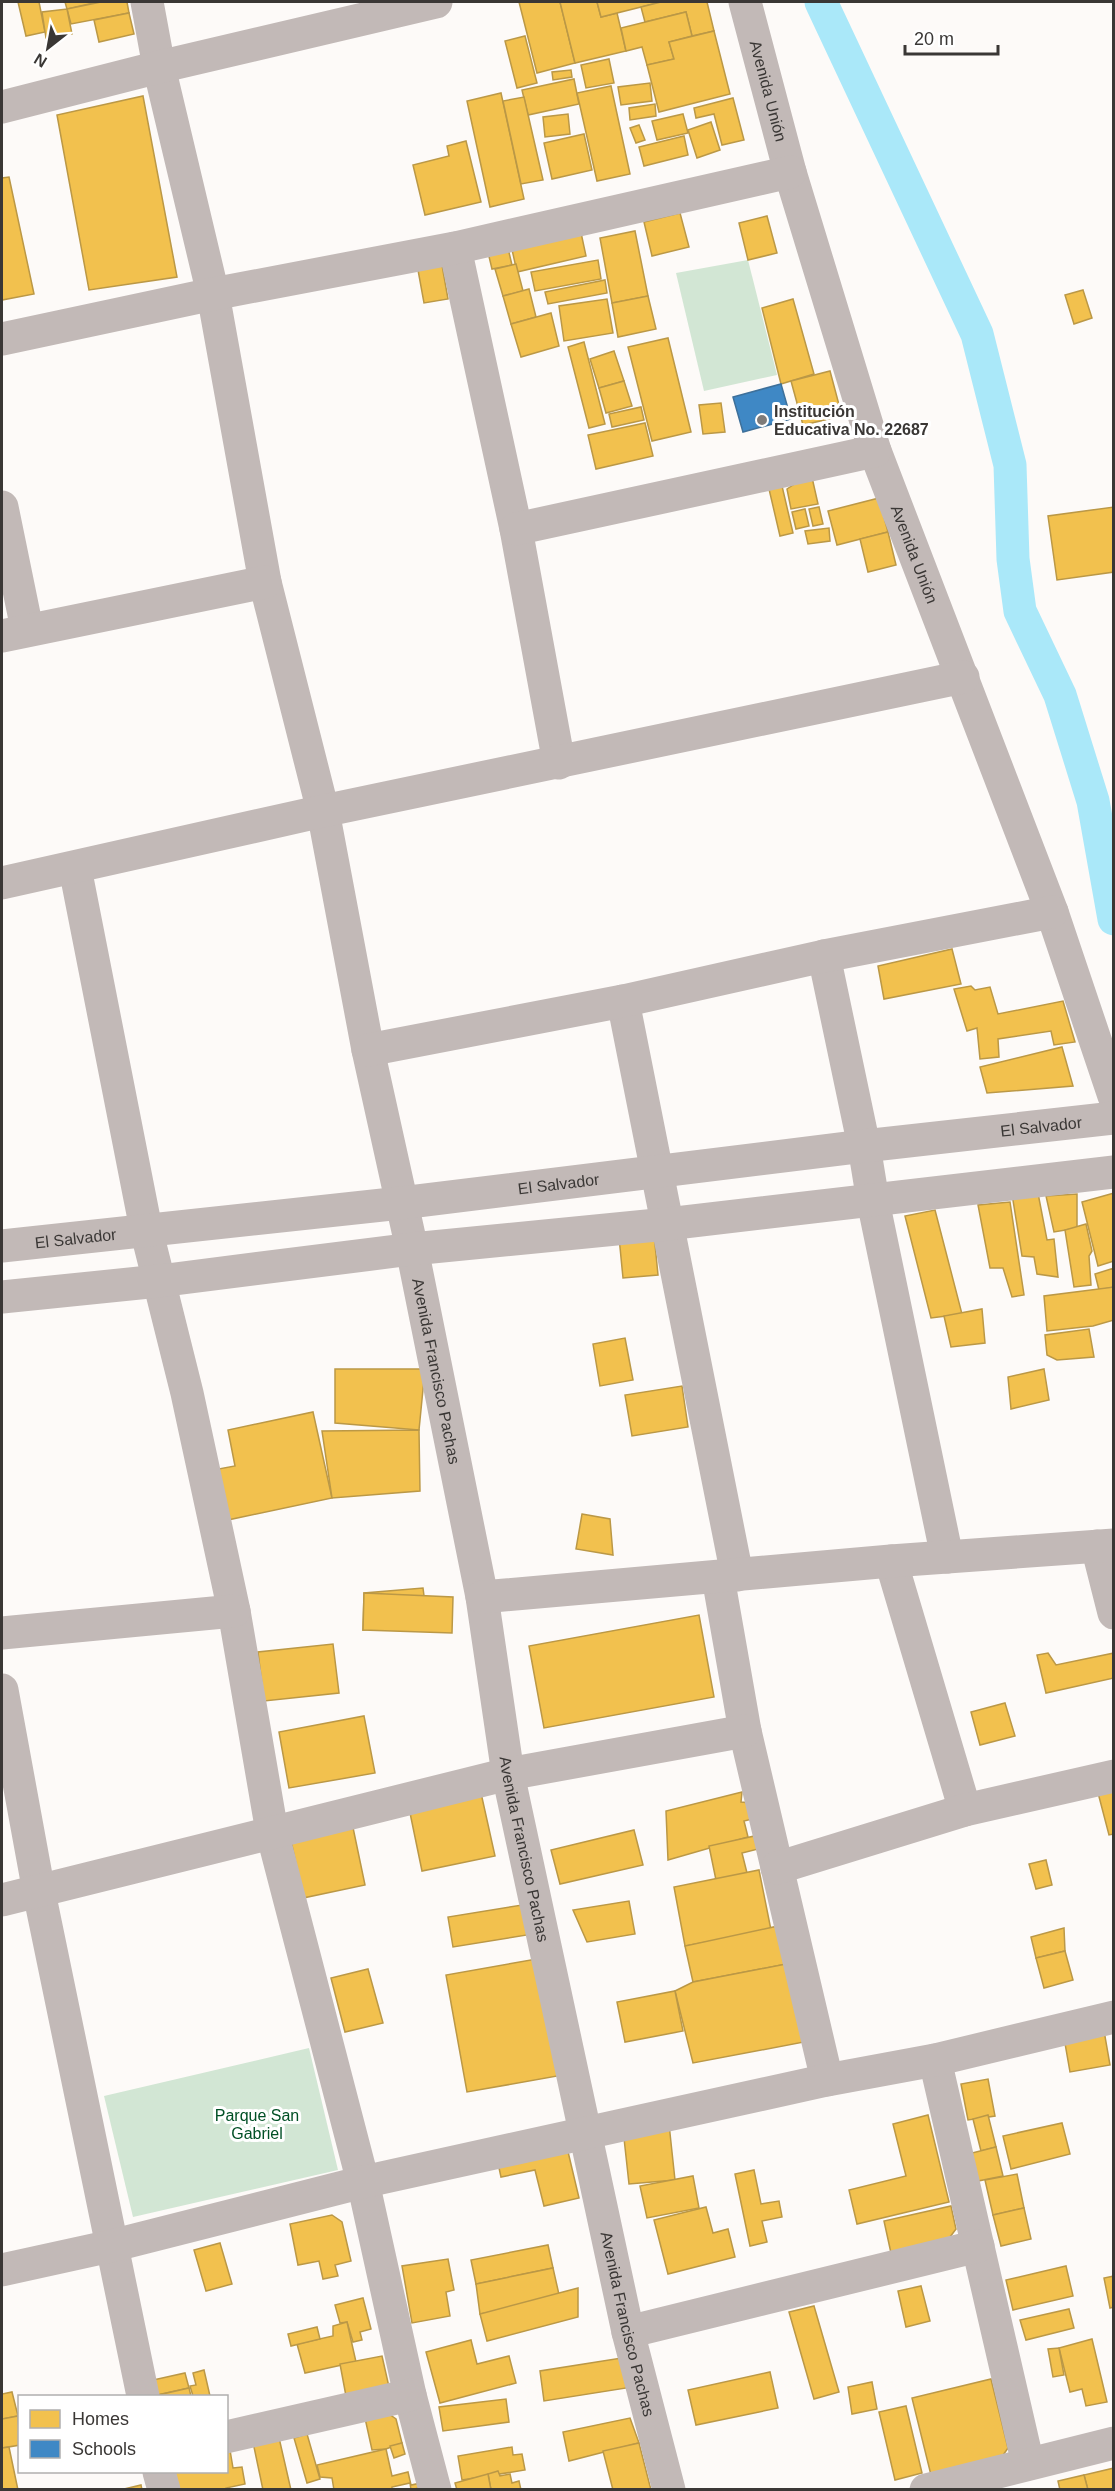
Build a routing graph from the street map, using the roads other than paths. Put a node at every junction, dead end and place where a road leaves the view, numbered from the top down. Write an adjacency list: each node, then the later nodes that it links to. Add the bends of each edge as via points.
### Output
1 (147, 2): 4 (street, Avenida Francisco Pachas)
2 (436, 2): 4 (street)
3 (744, 2): 6 (street, Avenida Unión)
4 (159, 67): 5 (street); 8 (street, Avenida Francisco Pachas)
5 (2, 107)
6 (790, 172): 7 (street); 10 (street, Avenida Unión)
7 (455, 248): 8 (street); 12 (street)
8 (213, 294): 9 (street); 13 (street, Avenida Francisco Pachas)
9 (2, 339)
10 (875, 451): 12 (street); 15 (street, Avenida Unión)
11 (2, 507): 14 (street)
12 (516, 529): 16 (street)
13 (265, 582): 14 (street); 17 (street, Avenida Francisco Pachas)
14 (14, 632)
15 (963, 677): 16 (street); 20 (street, Avenida Unión)
16 (559, 763): 17 (street)
17 (323, 811): 18 (street); 23 (street, Avenida Francisco Pachas)
18 (75, 868): 19 (street); 32 (street)
19 (2, 883)
20 (1052, 912): 21 (street); 24 (street, Avenida Unión)
21 (824, 956): 22 (street); 26 (street)
22 (623, 1001): 23 (street); 28 (street)
23 (368, 1050): 30 (street, Avenida Francisco Pachas)
24 (1113, 1096)
25 (1113, 1118): 26 (street, El Salvador)
26 (864, 1146): 28 (street, El Salvador); 29 (street)
27 (1113, 1172): 29 (street)
28 (657, 1173): 30 (street, El Salvador); 31 (street)
29 (873, 1201): 31 (street); 38 (street)
30 (401, 1203): 32 (street, El Salvador); 34 (street, Avenida Francisco Pachas)
31 (667, 1224): 34 (street); 40 (street)
32 (146, 1229): 33 (street, El Salvador); 35 (street)
33 (2, 1246)
34 (412, 1249): 35 (street); 41 (street, Avenida Francisco Pachas)
35 (159, 1281): 36 (street); 42 (street)
36 (2, 1297)
37 (1105, 1545): 38 (street); 43 (street)
38 (947, 1557): 39 (street)
39 (891, 1561): 40 (street); 49 (street)
40 (727, 1576): 41 (street); 46 (street)
41 (483, 1598): 47 (street, Avenida Francisco Pachas)
42 (234, 1611): 44 (street); 50 (street)
43 (1113, 1612)
44 (2, 1633)
45 (2, 1690): 52 (street)
46 (745, 1731): 47 (street); 51 (street)
47 (508, 1774): 50 (street); 57 (street, Avenida Francisco Pachas)
48 (1113, 1776): 49 (street)
49 (965, 1810): 51 (street)
50 (272, 1832): 52 (street); 58 (street)
51 (777, 1868): 56 (street)
52 (39, 1892): 53 (street); 59 (street)
53 (2, 1900)
54 (1113, 2017): 55 (street)
55 (935, 2060): 56 (street); 60 (street)
56 (827, 2080): 57 (street)
57 (584, 2132): 58 (street); 62 (street, Avenida Francisco Pachas)
58 (363, 2182): 59 (street); 64 (street)
59 (111, 2246): 61 (street); 63 (street)
60 (978, 2246): 62 (street); 67 (street)
61 (2, 2270)
62 (628, 2332): 71 (street, Avenida Francisco Pachas)
63 (143, 2395)
64 (410, 2395): 65 (street); 70 (street)
65 (228, 2437)
66 (1113, 2444): 67 (street)
67 (1028, 2464): 72 (street)
68 (159, 2473): 69 (street)
69 (164, 2490)
70 (435, 2490)
71 (669, 2490)
72 (926, 2490)

